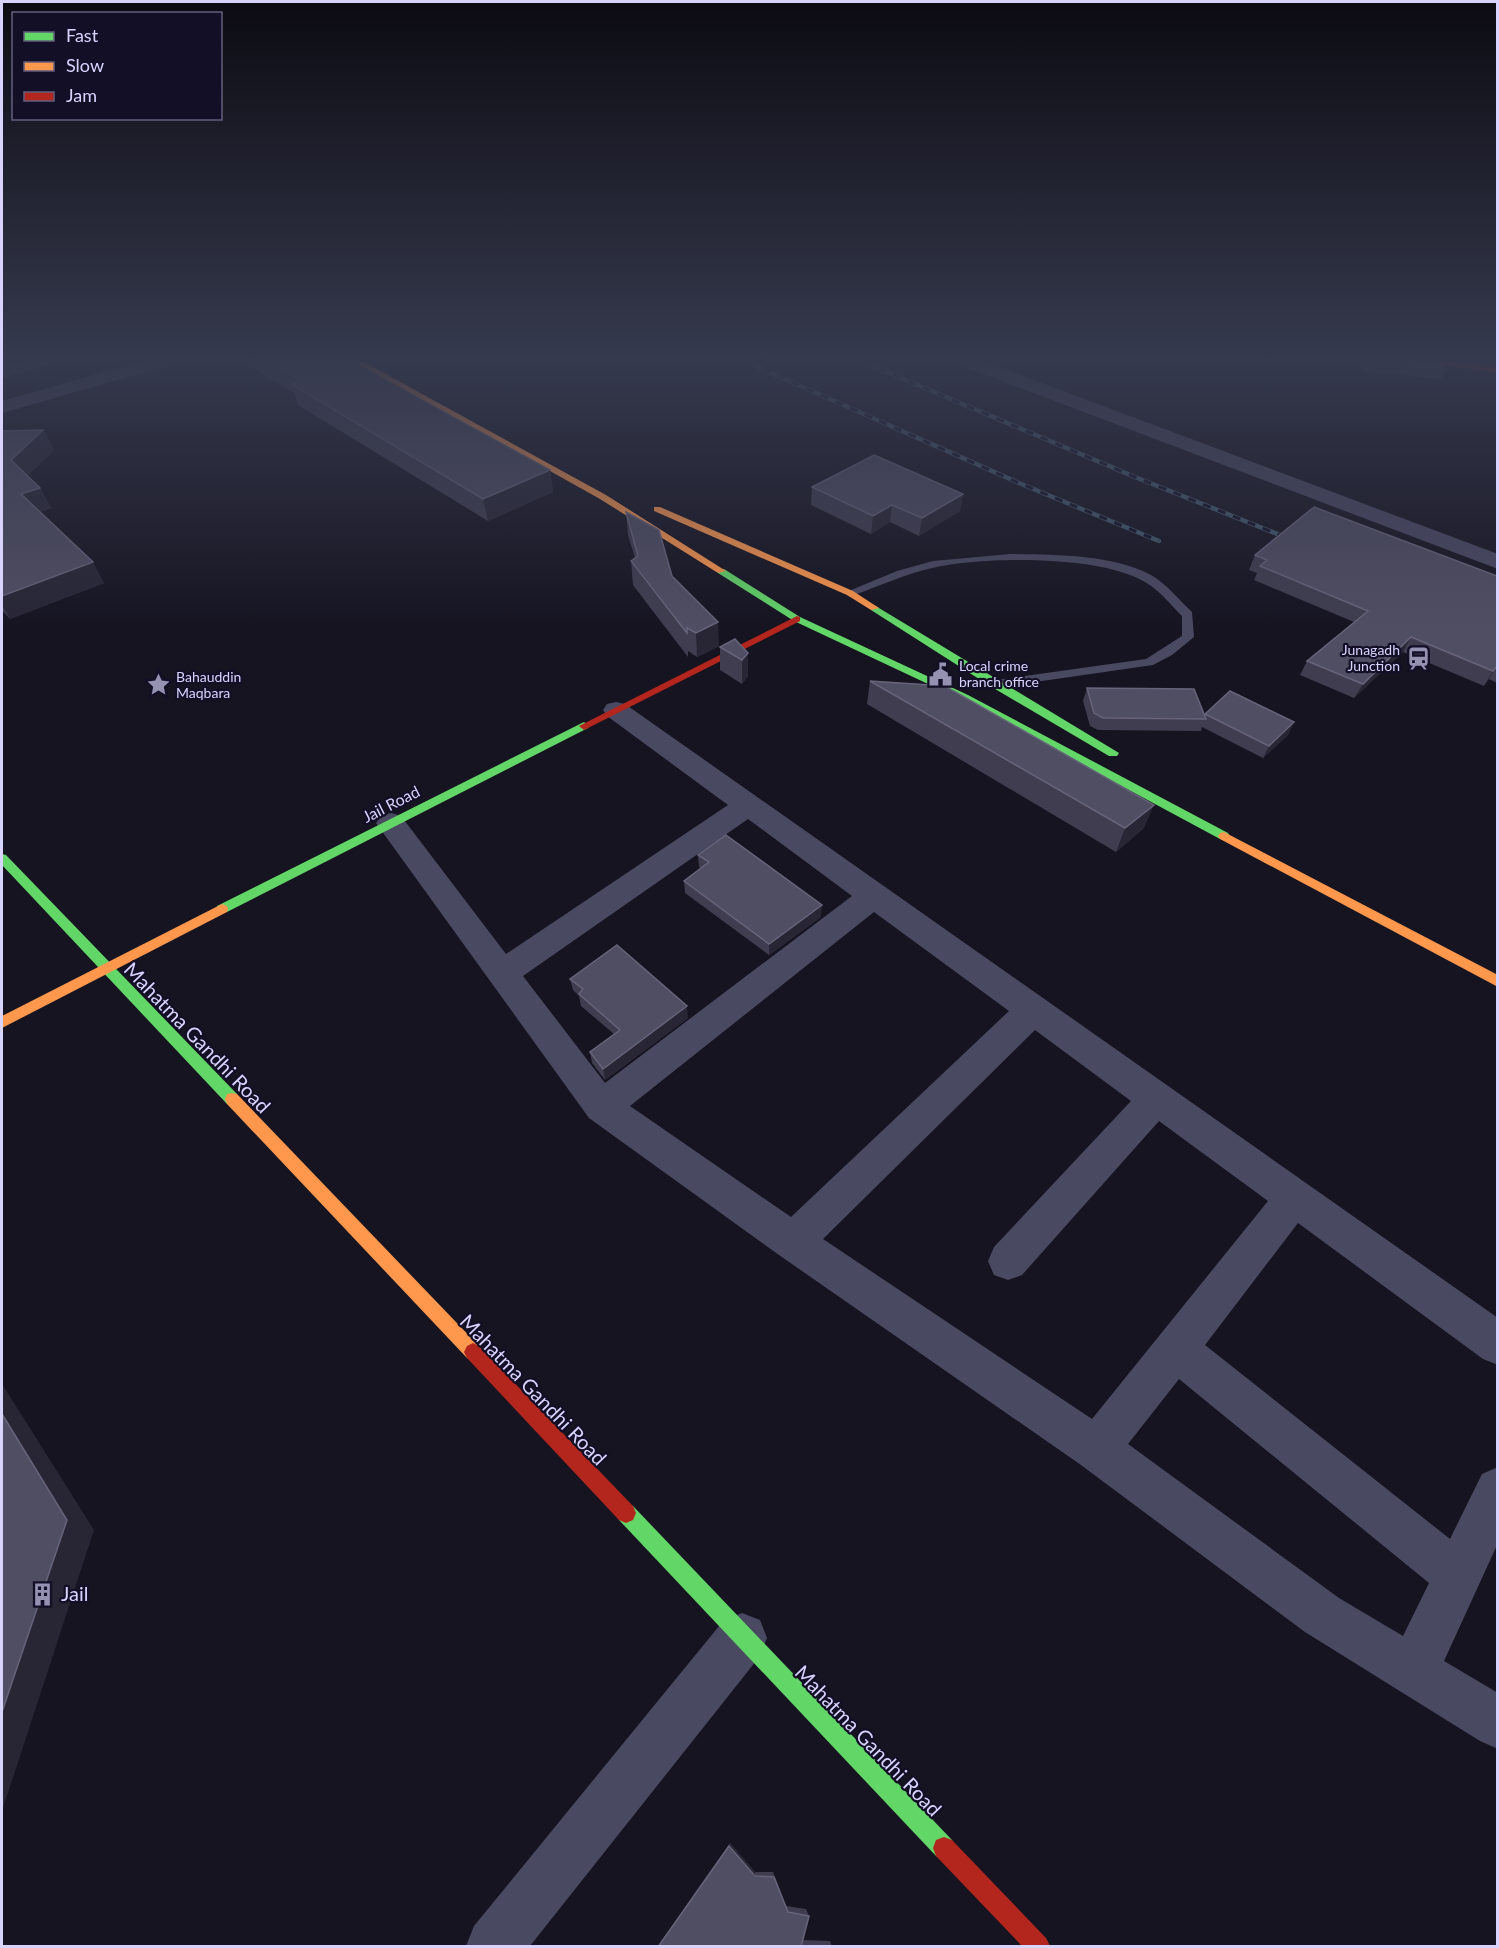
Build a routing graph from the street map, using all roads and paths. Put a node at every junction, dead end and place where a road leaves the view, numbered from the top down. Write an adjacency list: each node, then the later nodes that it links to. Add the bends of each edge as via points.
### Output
1 (514, 447): 8 (main road)
2 (540, 447): 4 (main road)
3 (1192, 447): 7 (street)
4 (588, 472)
5 (650, 505): 6 (main road)
6 (762, 556): 8 (main road); 9 (main road)
7 (1497, 562)
8 (728, 574): 11 (main road)
9 (850, 593): 10 (main road); 13 (lane, via 933,564 1025,557 1107,564 1128,570 1148,579 1188,615 1188,637 1149,662)
10 (888, 617): 12 (main road); 13 (main road)
11 (797, 619): 12 (main road); 14 (main road, Jail Road)
12 (847, 644): 22 (main road, via 964,697)
13 (994, 684): 15 (main road)
14 (616, 710): 16 (street); 17 (main road, Jail Road)
15 (1127, 761)
16 (748, 805): 19 (street); 21 (street)
17 (391, 823): 20 (main road, Jail Road); 21 (street)
18 (2, 858): 20 (main road, Mahatma Gandhi Road)
19 (873, 896): 23 (street); 26 (street)
20 (104, 968): 24 (main road, Jail Road); 35 (main road, Mahatma Gandhi Road)
21 (502, 973): 26 (street)
22 (1497, 982)
23 (1033, 1010): 25 (street); 28 (street)
24 (2, 1022)
25 (1156, 1099): 27 (street); 29 (street)
26 (602, 1107): 28 (street)
27 (1294, 1198): 30 (street); 31 (street)
28 (793, 1242): 32 (street)
29 (1008, 1261)
30 (1497, 1344)
31 (1177, 1350): 32 (street); 34 (street)
32 (1096, 1449): 36 (street, via 1322,1616)
33 (1497, 1490): 34 (street)
34 (1458, 1576): 36 (street)
35 (742, 1638): 38 (street); 39 (main road, Mahatma Gandhi Road)
36 (1413, 1671): 37 (street)
37 (1497, 1723)
38 (494, 1947)
39 (1038, 1947)

